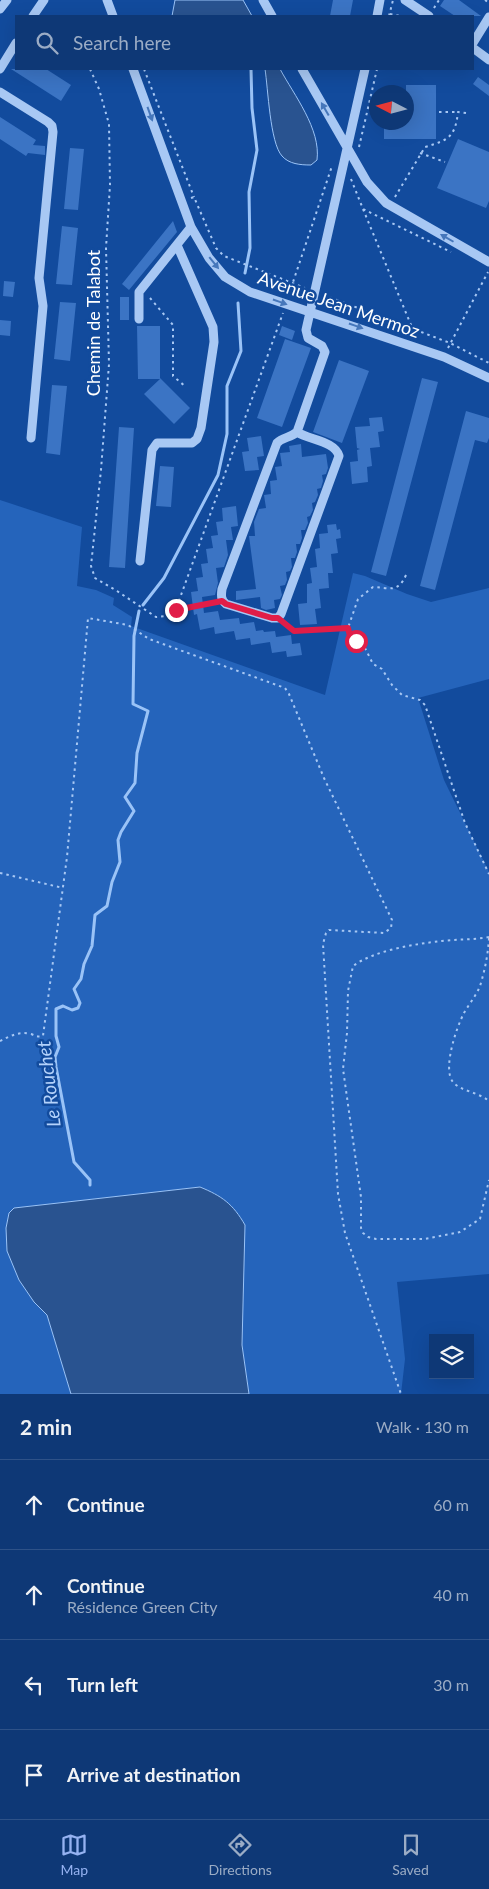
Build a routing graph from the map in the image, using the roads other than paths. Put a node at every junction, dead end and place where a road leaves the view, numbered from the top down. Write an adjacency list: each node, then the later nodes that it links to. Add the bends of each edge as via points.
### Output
1 (6, 0): 7 (street)
2 (44, 0): 8 (street)
3 (107, 0): 9 (street)
4 (263, 0): 10 (street)
5 (380, 0): 11 (street)
6 (405, 0): 12 (street)
7 (0, 9)
8 (34, 15)
9 (113, 15)
10 (271, 15)
11 (377, 15)
12 (428, 15)
13 (489, 17): 14 (street)
14 (474, 41)
15 (15, 45): 18 (street)
16 (474, 49): 17 (street)
17 (489, 60)
18 (0, 69)
19 (133, 70): 24 (street, Avenue Jean Mermoz, one-way to 24)
20 (303, 70): 23 (street, one-way to 20)
21 (366, 70): 23 (street)
22 (0, 92): 31 (street, via 48,122 53,132 39,278 43,306)
23 (348, 150): 26 (street, one-way to 23, via 386,203 367,182); 27 (street)
24 (191, 227): 25 (street); 27 (street, Avenue Jean Mermoz, one-way to 27, via 209,258 225,276 250,292)
25 (177, 245): 28 (street, via 139,292); 32 (street, via 213,327 214,342 197,439 192,444 157,443 152,450)
26 (489, 262)
27 (310, 311): 29 (street, Avenue Jean Mermoz, one-way to 29, via 444,357); 30 (street, via 306,330 308,338 322,346 325,352)
28 (138, 319)
29 (489, 378)
30 (297, 432): 30 (street, via 332,446 339,456 278,618 272,618 226,604 222,601 222,589 277,443)
31 (31, 438)
32 (140, 561)

